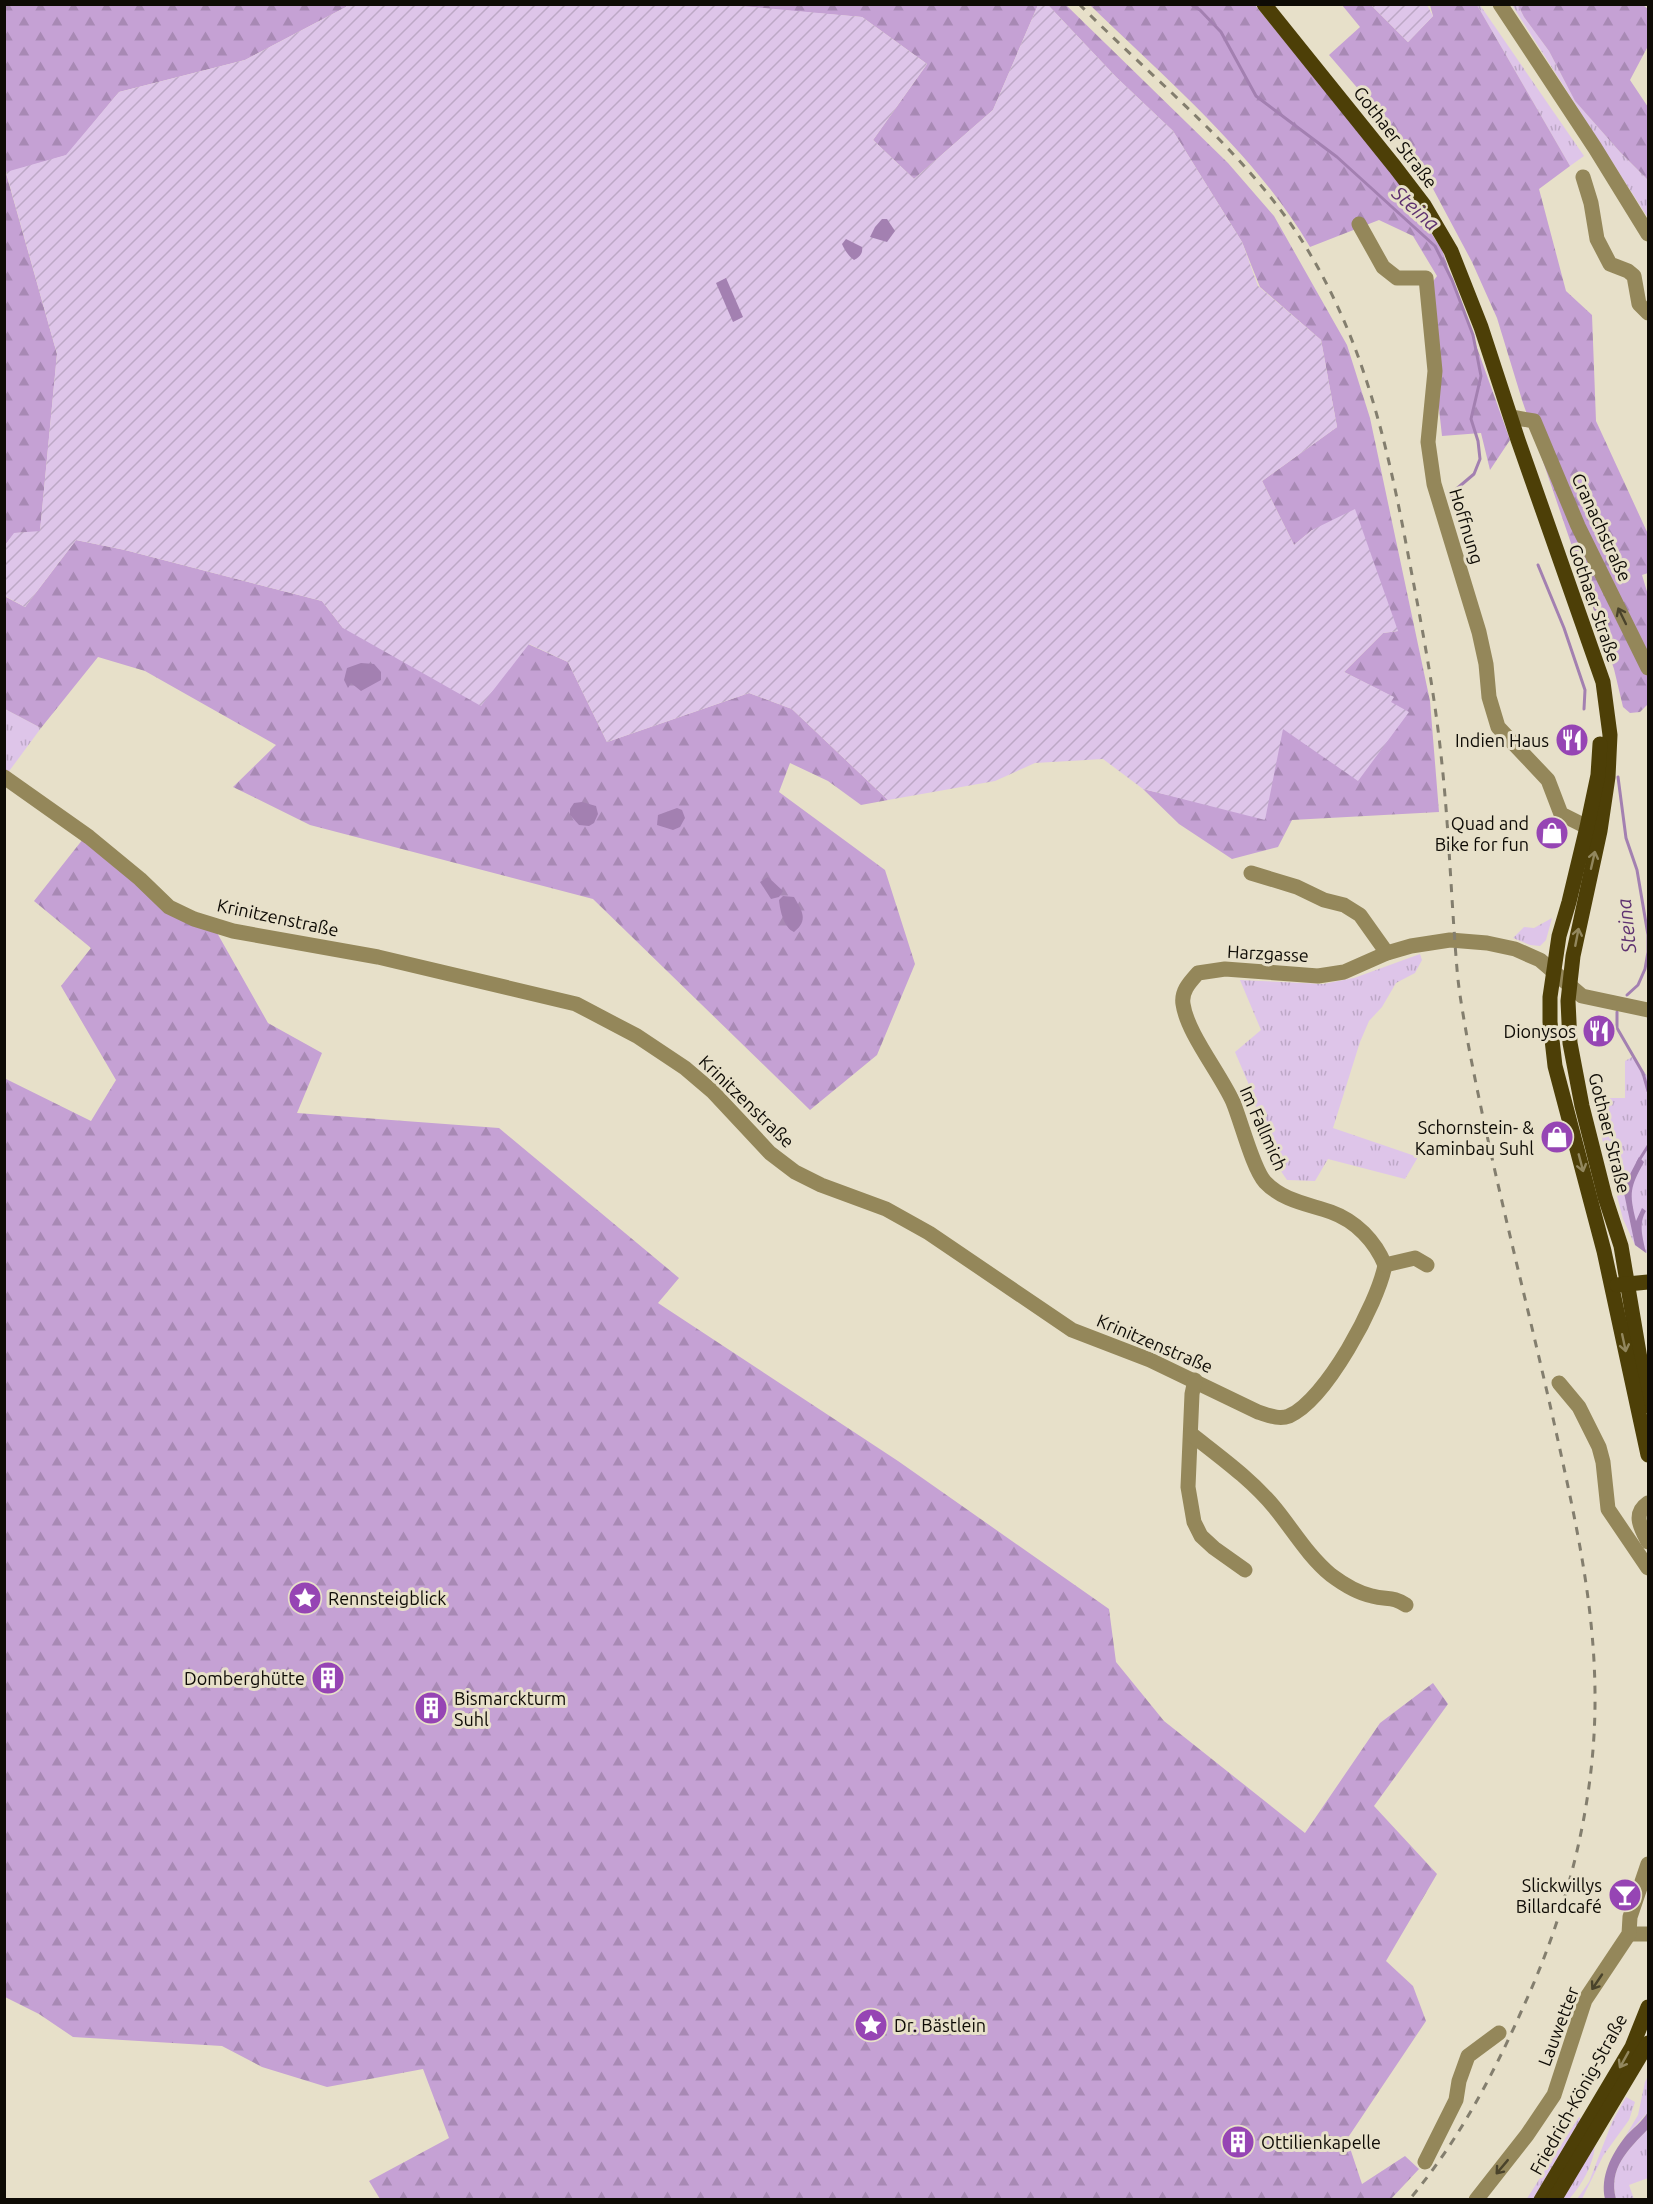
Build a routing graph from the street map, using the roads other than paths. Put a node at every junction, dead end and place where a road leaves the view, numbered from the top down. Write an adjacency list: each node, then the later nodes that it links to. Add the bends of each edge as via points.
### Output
1 (1264, 4): 7 (main road, Gothaer Straße, via 1395,167 1438,228 1467,288)
2 (1500, 4): 5 (street)
3 (1582, 177): 6 (street, via 1599,243 1610,264 1634,276 1639,304)
4 (1359, 224): 10 (street, Hoffnung, via 1383,267 1397,278 1426,278 1435,371 1428,442 1434,484 1479,632 1498,727 1548,780 1561,814)
5 (1648, 234)
6 (1648, 313)
7 (1511, 417): 8 (street, Cranachstraße, one-way to 7, via 1578,526 1534,421); 10 (main road, Gothaer Straße, via 1597,669 1600,755)
8 (1648, 668)
9 (4, 777): 22 (street, Krinitzenstraße, via 89,837 169,907 194,919 233,931 378,957 546,996 592,1013 637,1036 685,1068 795,1173 886,1209 929,1233 1072,1330)
10 (1593, 829): 13 (main road, Gothaer Straße, via 1559,936); 14 (main road, Gothaer Straße, one-way to 10)
11 (1251, 873): 12 (street, via 1344,905 1360,915)
12 (1387, 953): 13 (street, Harzgasse, via 1450,940 1487,943 1526,953); 16 (street, Harzgasse, via 1344,972 1318,976 1225,969 1198,973 1187,986 1182,1002)
13 (1553, 970): 14 (street, Harzgasse); 21 (main road, Gothaer Straße, one-way to 21, via 1550,1022 1556,1066)
14 (1569, 986): 15 (street, Harzgasse, via 1587,998); 20 (main road, Gothaer Straße, via 1569,1032 1575,1072 1621,1246)
15 (1648, 1010)
16 (1188, 1021): 17 (street, Im Fallmich, via 1233,1102 1264,1181 1281,1195 1348,1220 1369,1238)
17 (1385, 1264): 18 (street, via 1415,1258); 22 (street, Krinitzenstraße, via 1382,1280 1345,1356 1303,1407 1288,1417 1258,1412)
18 (1426, 1265)
19 (1648, 1282): 20 (main road)
20 (1627, 1283): 21 (main road); 24 (main road)
21 (1611, 1286): 26 (main road, Gothaer Straße, one-way to 26)
22 (1195, 1380): 25 (street)
23 (1559, 1383): 29 (street, via 1579,1407 1599,1447 1608,1509)
24 (1648, 1407)
25 (1191, 1434): 30 (street, via 1188,1487 1194,1522 1201,1536); 31 (street, via 1249,1481 1331,1574 1357,1591 1396,1598)
26 (1648, 1455)
27 (1648, 1503): 28 (street, via 1638,1522)
28 (1648, 1542)
29 (1648, 1568)
30 (1245, 1570)
31 (1406, 1605)
32 (1648, 1864): 33 (street, Lauwetter, via 1630,1917)
33 (1629, 1934): 34 (street); 39 (street, Lauwetter, one-way to 39, via 1585,2000 1554,2095)
34 (1648, 1934)
35 (1648, 2007): 40 (main road, Friedrich-König-Straße, one-way to 40, via 1632,2047)
36 (1499, 2033): 38 (street, via 1468,2056 1456,2100)
37 (1648, 2043): 41 (main road, Friedrich-König-Straße)
38 (1425, 2162)
39 (1476, 2199)
40 (1541, 2199)
41 (1554, 2199)

